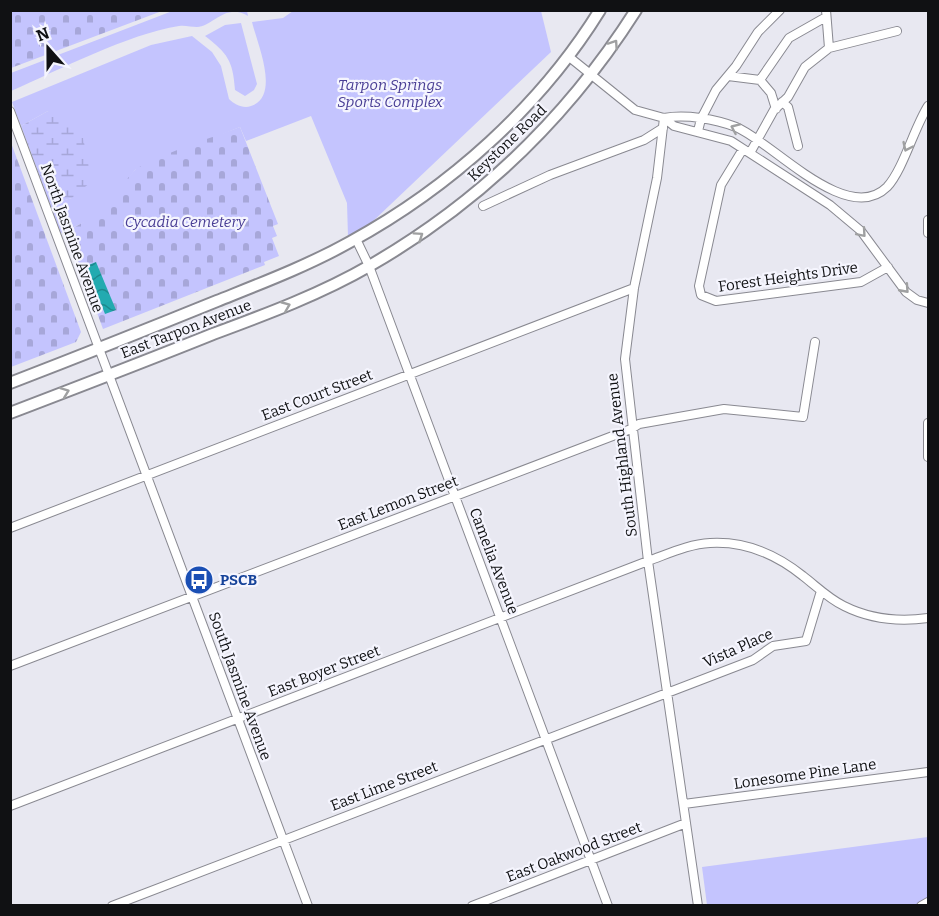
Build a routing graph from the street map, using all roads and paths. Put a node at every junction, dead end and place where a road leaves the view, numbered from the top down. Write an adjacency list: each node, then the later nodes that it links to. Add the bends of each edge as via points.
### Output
1 (600, 10): 7 (main road, Keystone Road)
2 (636, 10): 8 (main road, Keystone Road, one-way to 2)
3 (780, 10): 9 (street, via 758,32)
4 (826, 14): 6 (street); 10 (street, via 789,38)
5 (897, 31): 6 (street)
6 (829, 48): 11 (street, via 806,67)
7 (568, 56): 8 (street); 31 (main road, Keystone Road, via 484,147 420,199)
8 (591, 76): 15 (street, via 634,110); 32 (main road, Keystone Road, one-way to 8, via 452,213 499,174 543,132)
9 (728, 76): 10 (street); 16 (street)
10 (760, 80): 13 (street, via 771,93)
11 (782, 102): 13 (street); 20 (street, via 788,107)
12 (928, 106): 26 (street, one-way to 26, via 885,188 860,198)
13 (776, 109): 19 (street)
14 (10, 111): 37 (street, North Jasmine Avenue)
15 (664, 118): 16 (street, via 680,115); 17 (street, South Highland Avenue); 18 (street, via 674,126)
16 (701, 119): 18 (street); 19 (street, one-way to 16, via 738,128)
17 (663, 128): 28 (street, via 644,140 550,175); 34 (street, South Highland Avenue)
18 (698, 131): 21 (street, via 731,141)
19 (757, 142): 21 (street); 22 (street)
20 (798, 146)
21 (747, 151): 23 (street); 33 (street, Forest Heights Drive, via 721,185 699,286 701,295 716,301 861,282)
22 (783, 161): 23 (street); 24 (street)
23 (777, 172): 25 (street)
24 (806, 175): 25 (street); 26 (street)
25 (801, 187): 27 (street)
26 (837, 192): 27 (street)
27 (830, 205): 33 (street, one-way to 33, via 857,226)
28 (483, 206)
29 (928, 220): 30 (street)
30 (928, 233)
31 (356, 239): 32 (street, Camelia Avenue); 37 (main road, East Tarpon Avenue, via 279,276)
32 (369, 266): 38 (main road, East Tarpon Avenue, one-way to 32, via 302,299); 39 (street, Camelia Avenue)
33 (888, 267): 35 (street, one-way to 35, via 909,295)
34 (634, 288): 39 (street, East Court Street); 43 (street, South Highland Avenue, via 625,353)
35 (928, 303)
36 (815, 342): 43 (street, East Lemon Street, via 803,417 719,410 643,422)
37 (98, 349): 38 (street, North Jasmine Avenue); 40 (main road, East Tarpon Avenue)
38 (109, 375): 41 (main road, East Tarpon Avenue, one-way to 38); 45 (street, South Jasmine Avenue)
39 (410, 375): 45 (street, East Court Street); 46 (street, Camelia Avenue)
40 (10, 382)
41 (10, 413)
42 (928, 423): 44 (street)
43 (631, 429): 46 (street, East Lemon Street); 48 (street, South Highland Avenue)
44 (928, 458)
45 (147, 475): 47 (street, East Court Street); 50 (street, South Jasmine Avenue)
46 (455, 496): 50 (street, East Lemon Street); 51 (street, Camelia Avenue)
47 (10, 528)
48 (648, 561): 49 (street, East Boyer Street, via 709,543 743,546 782,561); 51 (street, East Boyer Street); 54 (street, South Highland Avenue)
49 (821, 591): 52 (street, East Boyer Street, via 843,606 867,615 892,620); 54 (street, Vista Place, via 806,641 773,646 753,660)
50 (192, 596): 53 (street, East Lemon Street); 55 (street, South Jasmine Avenue)
51 (501, 618): 55 (street, East Boyer Street); 56 (street, Camelia Avenue)
52 (928, 618)
53 (10, 666)
54 (667, 693): 56 (street, East Lime Street); 58 (street, South Highland Avenue)
55 (237, 718): 59 (street, East Boyer Street); 61 (street, South Jasmine Avenue)
56 (545, 739): 61 (street, East Lime Street); 62 (street, Camelia Avenue)
57 (928, 772): 58 (street, Lonesome Pine Lane)
58 (684, 804): 60 (street, South Highland Avenue)
59 (10, 806)
60 (686, 824): 62 (street, East Oakwood Street); 64 (street, South Highland Avenue)
61 (283, 840): 65 (street, East Lime Street); 66 (street, South Jasmine Avenue)
62 (592, 859): 67 (street, East Oakwood Street); 68 (street, Camelia Avenue)
63 (928, 902): 69 (street)
64 (699, 905)
65 (112, 906)
66 (308, 906)
67 (472, 906)
68 (608, 906)
69 (921, 906)

